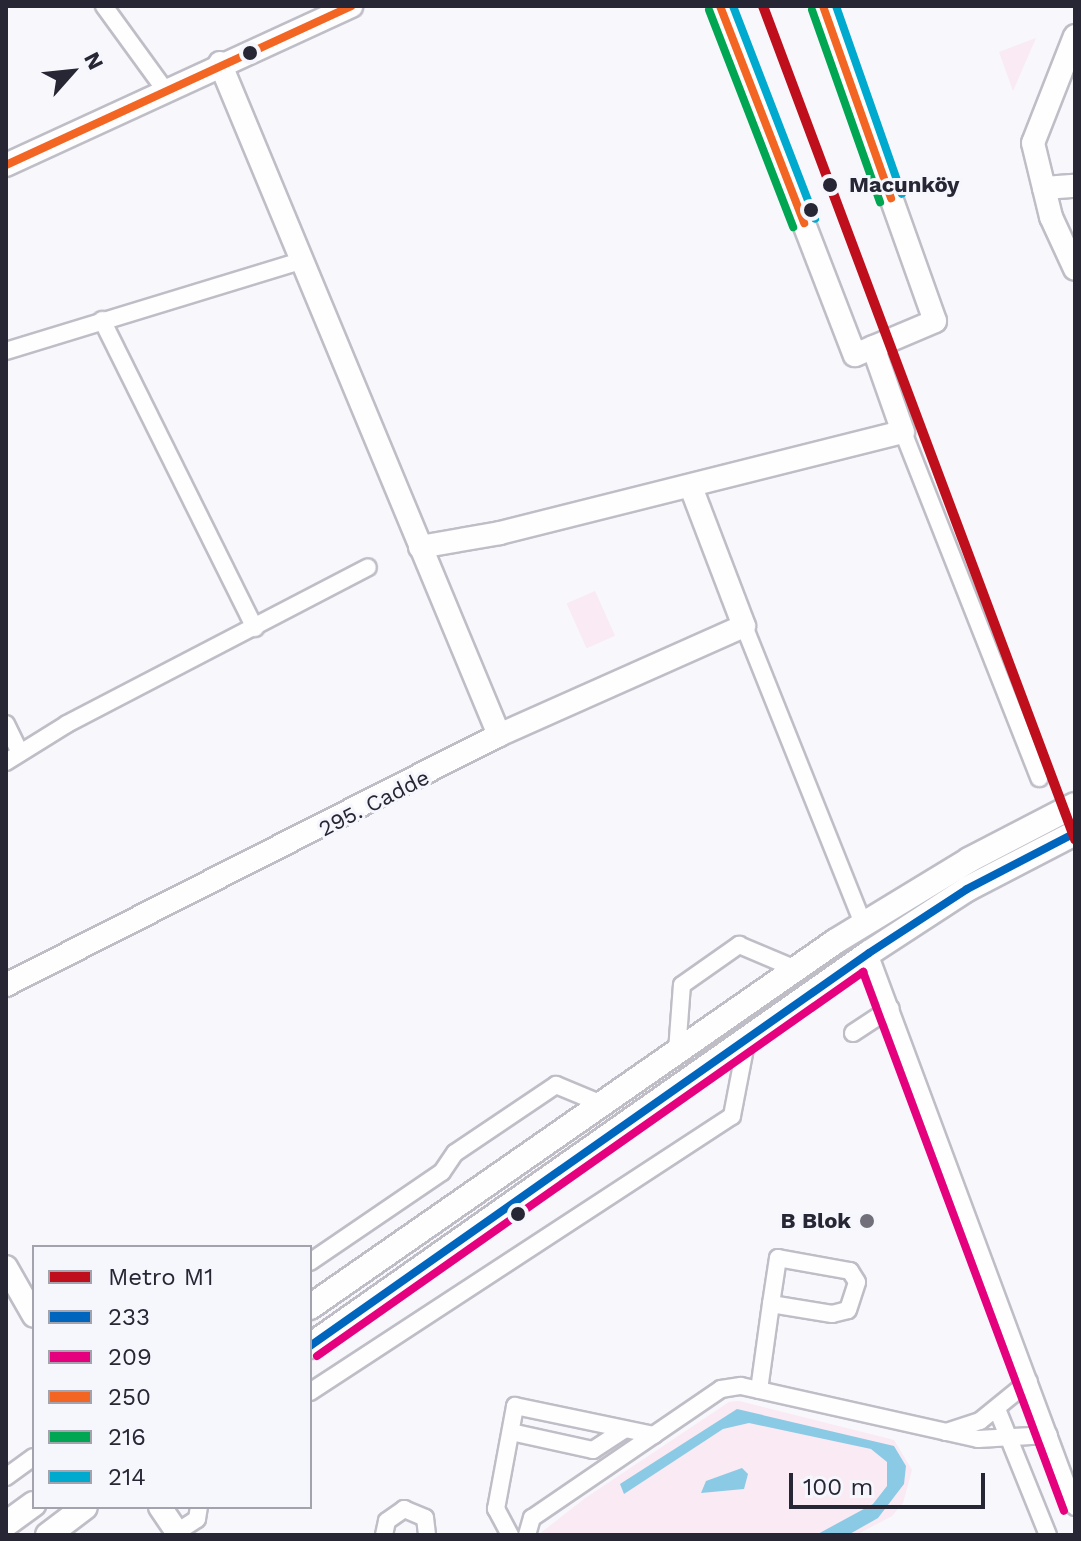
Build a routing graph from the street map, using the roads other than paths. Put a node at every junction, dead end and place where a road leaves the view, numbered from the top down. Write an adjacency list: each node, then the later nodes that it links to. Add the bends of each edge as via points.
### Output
1 (104, 6): 8 (street)
2 (351, 6): 7 (street)
3 (720, 6): 15 (street, via 855,355)
4 (823, 6): 15 (street, via 935,321)
5 (1075, 36): 6 (street)
6 (1070, 57): 11 (street, via 1033,143)
7 (220, 63): 8 (street); 12 (street)
8 (165, 90): 9 (street)
9 (6, 165)
10 (1075, 186): 11 (street)
11 (1044, 188): 13 (street)
12 (301, 261): 14 (street); 19 (street)
13 (1075, 269)
14 (102, 320): 16 (street); 22 (street)
15 (873, 347): 17 (street)
16 (6, 351)
17 (903, 432): 18 (street); 26 (street)
18 (691, 487): 19 (street); 21 (street)
19 (420, 547): 24 (street)
20 (368, 567): 22 (street)
21 (744, 626): 24 (street, 295. Cadde); 29 (street)
22 (255, 628): 25 (street)
23 (6, 724): 25 (street)
24 (499, 735): 32 (street, 295. Cadde)
25 (13, 757)
26 (1039, 778)
27 (1075, 805): 29 (main road)
28 (1075, 833): 30 (main road, via 967,889)
29 (863, 923): 31 (main road)
30 (869, 953): 33 (street); 35 (main road)
31 (796, 969): 36 (main road); 36 (street, via 739,945 682,985)
32 (6, 985)
33 (891, 1008): 34 (street); 44 (street)
34 (853, 1033)
35 (747, 1038): 43 (main road); 46 (street, via 732,1116)
36 (677, 1051): 37 (main road)
37 (602, 1104): 38 (street, via 556,1085 455,1153 442,1172); 41 (main road)
38 (312, 1261)
39 (6, 1267): 42 (street)
40 (771, 1304): 40 (street, via 832,1314 848,1310 857,1282 850,1271 778,1258); 45 (street)
41 (312, 1306)
42 (32, 1312)
43 (312, 1345)
44 (1029, 1381): 47 (street); 53 (street)
45 (759, 1390): 50 (street); 51 (street, via 721,1389)
46 (312, 1391)
47 (997, 1409): 50 (street, via 980,1421); 52 (street)
48 (625, 1429): 49 (street, via 593,1450); 49 (street, via 515,1406); 51 (street)
49 (511, 1432): 66 (street, via 496,1509)
50 (945, 1432): 52 (street, via 978,1439)
51 (654, 1435): 67 (street, via 532,1518)
52 (1007, 1435): 53 (street); 68 (street)
53 (1049, 1435): 57 (street)
54 (32, 1458): 55 (street)
55 (6, 1477)
56 (32, 1505): 61 (main road)
57 (1075, 1507)
58 (82, 1509): 63 (main road)
59 (161, 1509): 62 (street)
60 (199, 1509): 62 (street, via 197,1519)
61 (6, 1524)
62 (178, 1533)
63 (48, 1535)
64 (384, 1535): 65 (street, via 387,1521 404,1509 425,1518)
65 (427, 1535)
66 (510, 1535)
67 (527, 1535)
68 (1048, 1535)

